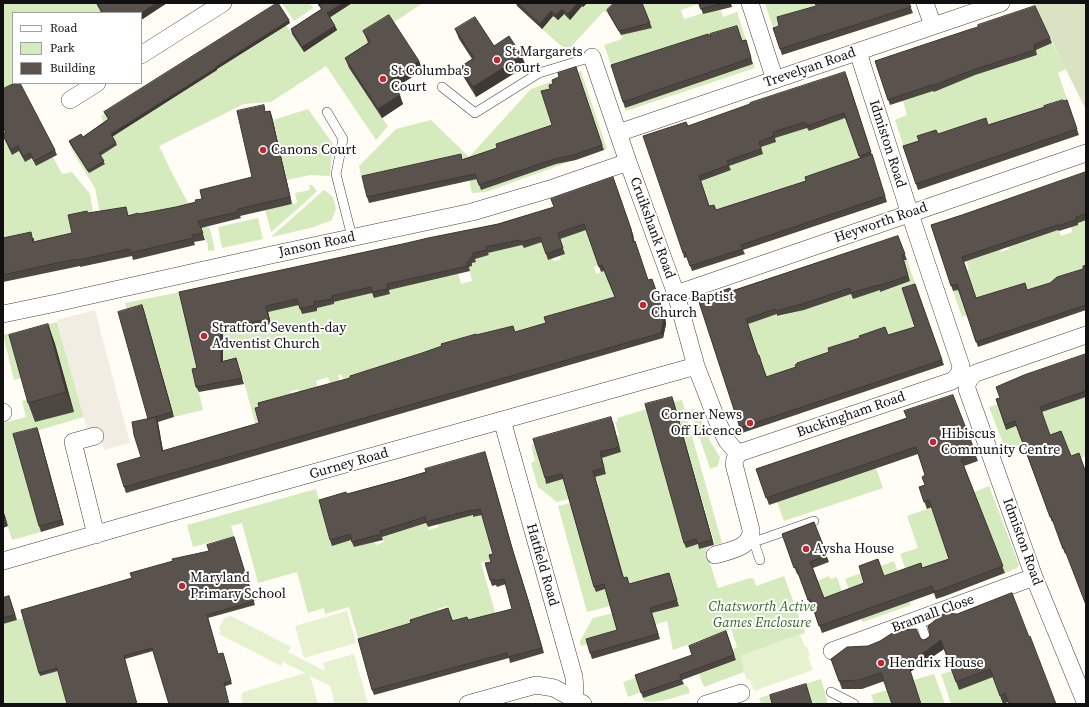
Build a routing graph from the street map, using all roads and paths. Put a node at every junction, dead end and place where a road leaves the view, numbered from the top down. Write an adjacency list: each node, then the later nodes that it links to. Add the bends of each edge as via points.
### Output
1 (222, 3): 7 (street)
2 (750, 3): 9 (street)
3 (925, 3): 5 (street)
4 (1002, 3): 5 (street, Trevelyan Road)
5 (933, 26): 6 (street, Trevelyan Road)
6 (858, 52): 9 (street, Trevelyan Road); 17 (street, Idmiston Road)
7 (142, 54)
8 (592, 57): 11 (lane, via 539,73 475,113); 14 (street, Cruikshank Road)
9 (775, 80): 14 (street, Trevelyan Road)
10 (94, 84): 12 (street)
11 (442, 87)
12 (70, 100)
13 (327, 112): 18 (lane, via 343,139 336,174)
14 (618, 133): 16 (street, Cruikshank Road)
15 (1086, 153): 17 (street, Heyworth Road)
16 (628, 162): 18 (street, Janson Road, via 486,208); 19 (street, Cruikshank Road)
17 (910, 214): 19 (street, Heyworth Road); 23 (street, Idmiston Road)
18 (352, 237): 20 (street, Janson Road)
19 (676, 294): 22 (street, Cruikshank Road)
20 (3, 314)
21 (1086, 335): 23 (street, Buckingham Road)
22 (696, 366): 24 (street, Gurney Road); 26 (street, Cruikshank Road, via 721,429 727,441)
23 (965, 375): 26 (street, Buckingham Road); 33 (street, Idmiston Road, via 967,389)
24 (502, 420): 28 (street, Gurney Road); 39 (street, Hatfield Road, via 574,677)
25 (95, 436): 28 (street, via 73,442)
26 (739, 453): 29 (street, via 734,464)
27 (814, 521): 29 (lane)
28 (96, 535): 32 (street, Gurney Road)
29 (753, 538): 30 (street, via 739,548); 31 (lane)
30 (714, 555)
31 (760, 560)
32 (3, 561)
33 (1034, 577): 34 (street, Bramall Close); 43 (street, Idmiston Road)
34 (919, 619): 35 (lane); 36 (street, Bramall Close)
35 (927, 642)
36 (832, 651)
37 (831, 692): 42 (lane)
38 (741, 693): 41 (street)
39 (578, 702): 40 (street, via 552,687 536,686)
40 (468, 704)
41 (706, 704)
42 (854, 704)
43 (1086, 704)

